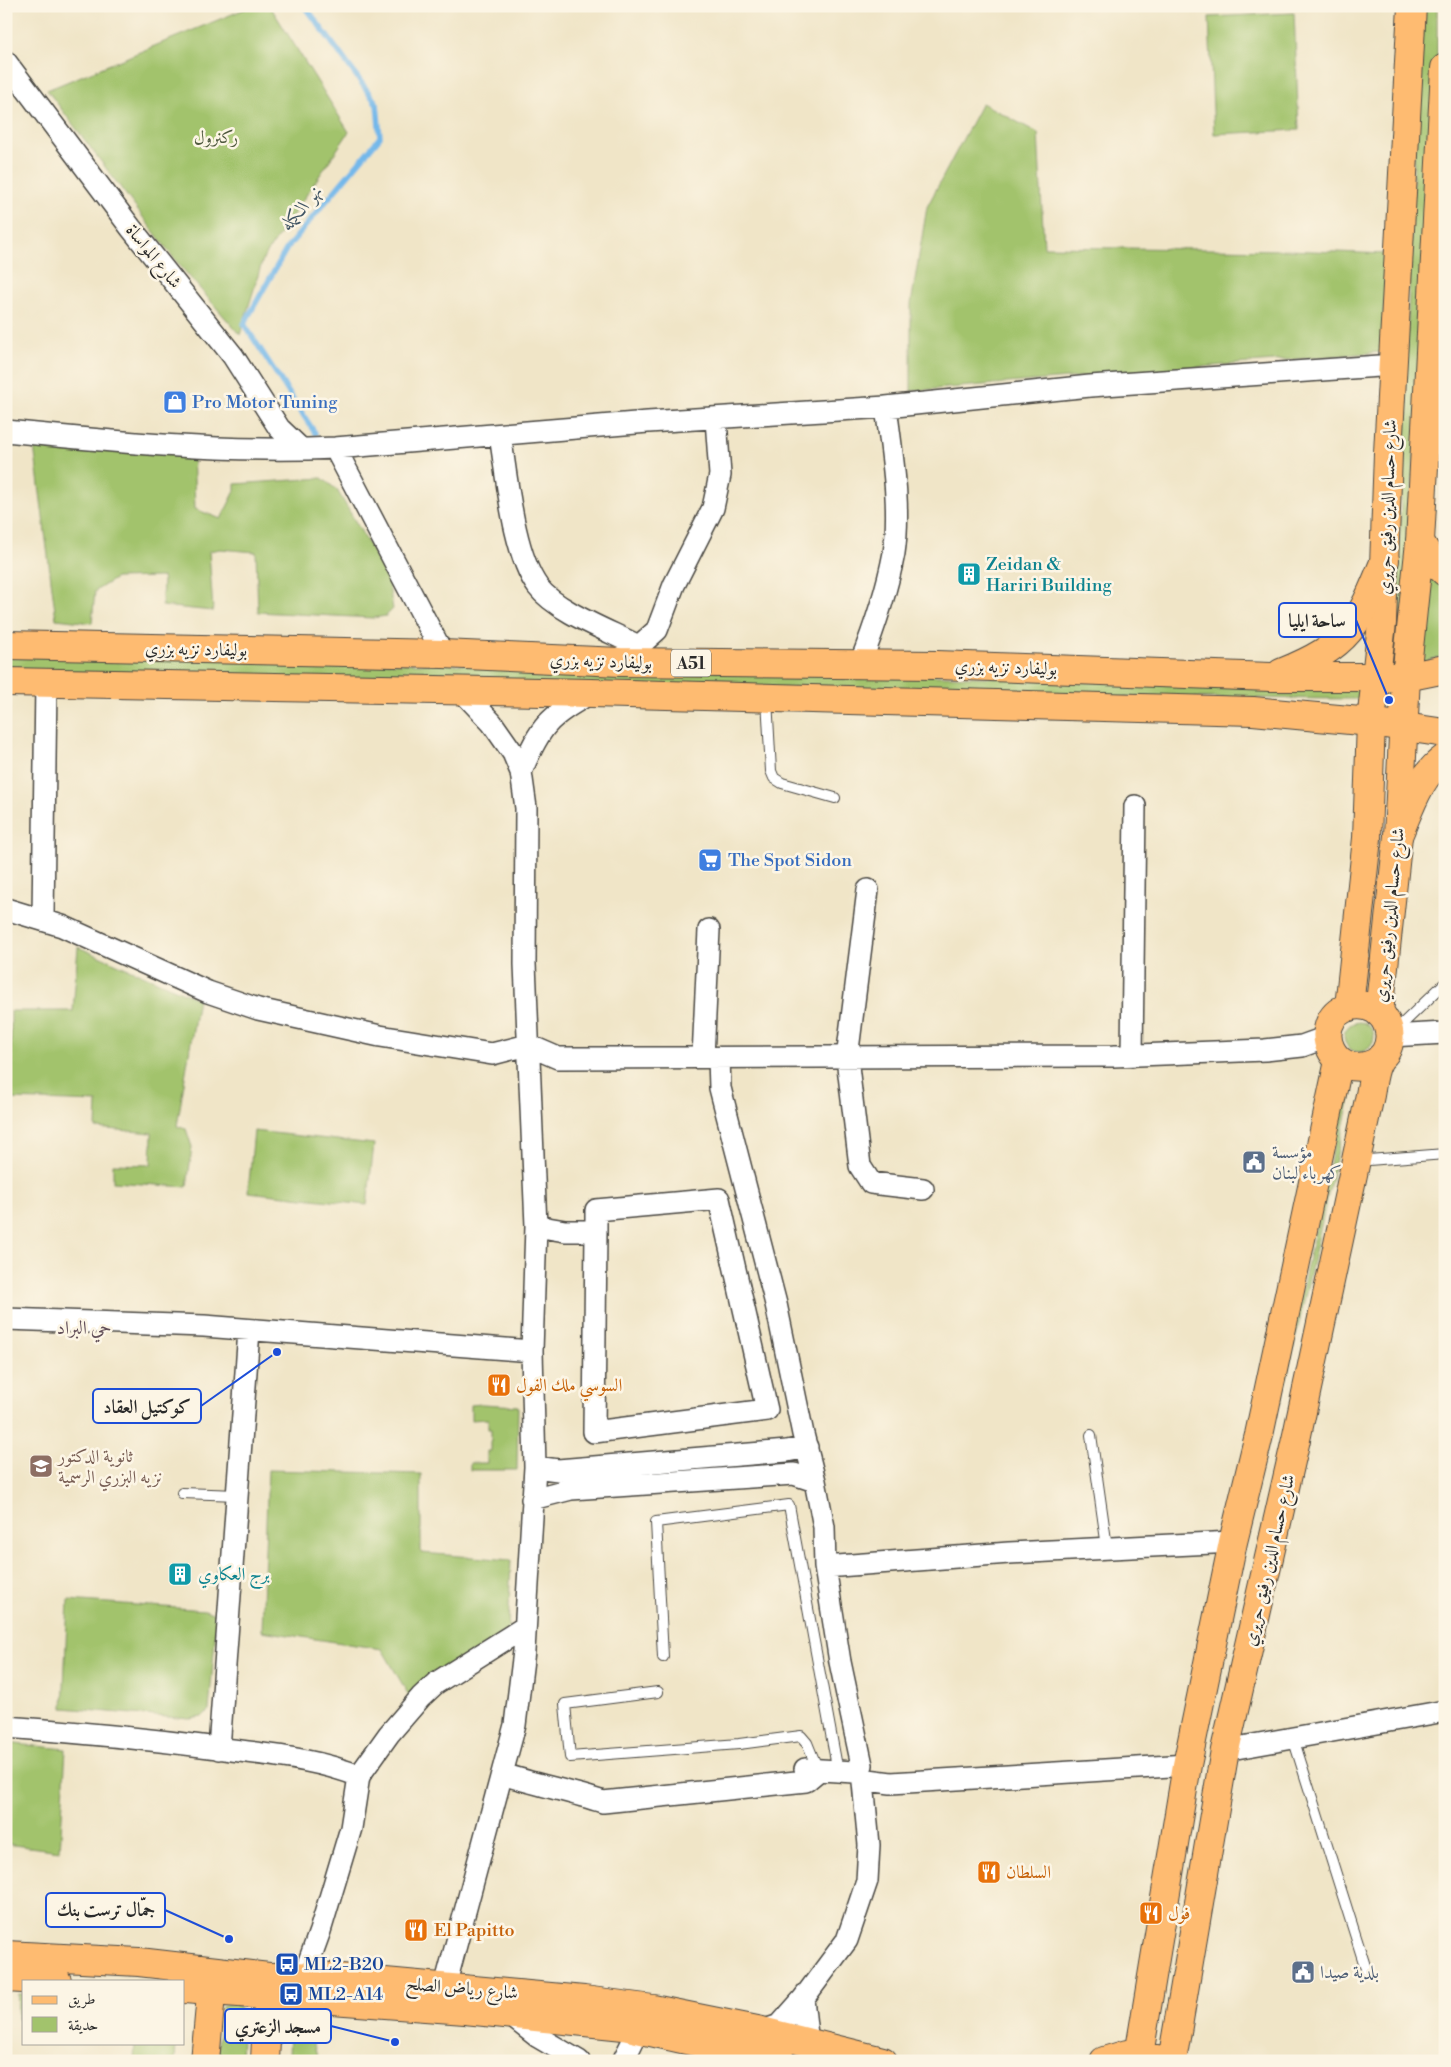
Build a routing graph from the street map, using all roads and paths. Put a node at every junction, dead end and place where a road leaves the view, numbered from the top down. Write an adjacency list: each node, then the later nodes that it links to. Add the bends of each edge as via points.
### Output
1 (1412, 6): 6 (main road, شارع حسام الدين رفيق حريري)
2 (6, 62): 12 (street, شارع المواساة, via 131,228 233,356 279,428)
3 (1445, 68): 4 (main road, شارع حسام الدين رفيق حريري)
4 (1442, 186): 5 (main road, شارع حسام الدين رفيق حريري)
5 (1437, 360): 13 (main road, شارع حسام الدين رفيق حريري)
6 (1394, 365): 7 (street, via 1090,386); 14 (main road, شارع حسام الدين رفيق حريري)
7 (886, 407): 8 (street); 19 (street, via 895,492 894,552)
8 (716, 420): 10 (street); 18 (street, via 720,475 712,508 674,585 657,630)
9 (6, 431): 12 (street, via 137,442)
10 (500, 435): 11 (street); 18 (street, via 518,538 539,588)
11 (335, 448): 12 (street); 17 (street)
12 (301, 449)
13 (1420, 542): 15 (main road); 23 (main road, شارع حسام الدين رفيق حريري)
14 (1385, 560): 21 (main road, شارع حسام الدين رفيق حريري); 22 (main road, via 1369,599 1345,637 1309,661)
15 (1445, 572)
16 (6, 645): 17 (main road, بوليفارد نزيه بزري / A51)
17 (443, 654): 18 (main road, بوليفارد نزيه بزري / A51)
18 (630, 654): 19 (main road, بوليفارد نزيه بزري / A51)
19 (860, 664): 22 (main road, بوليفارد نزيه بزري / A51)
20 (1445, 669): 23 (main road, A51)
21 (1376, 676): 22 (main road, بوليفارد نزيه بزري / A51); 23 (main road, A51); 29 (main road, شارع حسام الدين رفيق حريري)
22 (1271, 677)
23 (1406, 677): 30 (main road, شارع حسام الدين رفيق حريري)
24 (6, 682): 25 (main road, بوليفارد نزيه بزري / A51)
25 (46, 682): 26 (main road, بوليفارد نزيه بزري / A51); 39 (street)
26 (461, 690): 27 (main road, بوليفارد نزيه بزري / A51); 33 (street, via 492,723)
27 (591, 693): 28 (main road, بوليفارد نزيه بزري / A51); 33 (street, via 550,718 532,745)
28 (767, 698): 29 (main road, بوليفارد نزيه بزري / A51, via 1253,711); 34 (lane, via 774,778)
29 (1371, 722): 30 (main road, A51); 42 (main road, شارع حسام الدين رفيق حريري, via 1367,838)
30 (1404, 727): 31 (main road, A51); 36 (main road, شارع حسام الدين رفيق حريري)
31 (1445, 733)
32 (1445, 758): 36 (main road, via 1432,767 1416,793)
33 (521, 772): 45 (street, via 526,808)
34 (835, 798)
35 (1134, 806): 47 (street)
36 (1398, 836): 43 (main road, شارع حسام الدين رفيق حريري)
37 (868, 890): 49 (street)
38 (6, 909): 39 (street)
39 (43, 918): 45 (street, via 208,992 258,1009 380,1036 492,1054)
40 (709, 930): 48 (street)
41 (1445, 983): 43 (lane)
42 (1349, 1007): 43 (main road, via 1365,1006); 46 (main road, via 1336,1015 1328,1029)
43 (1384, 1024): 44 (street); 50 (main road, via 1384,1054)
44 (1445, 1033)
45 (528, 1045): 48 (street, via 558,1058); 54 (street)
46 (1333, 1049): 47 (street, via 1302,1046); 50 (main road, via 1353,1067 1361,1068); 60 (main road, شارع حسام الدين رفيق حريري)
47 (1132, 1056): 49 (street)
48 (711, 1058): 49 (street); 62 (street, via 776,1304)
49 (847, 1058): 53 (street, via 859,1160 864,1176 870,1183)
50 (1378, 1061): 52 (main road, شارع حسام الدين رفيق حريري)
51 (1445, 1154): 52 (lane)
52 (1356, 1161): 61 (main road, شارع حسام الدين رفيق حريري)
53 (922, 1189)
54 (536, 1226): 55 (street); 58 (street)
55 (596, 1231): 55 (street, via 594,1432 766,1410 719,1198 596,1210)
56 (6, 1319): 57 (street)
57 (248, 1330): 58 (street); 66 (street)
58 (532, 1351): 63 (street)
59 (1091, 1435): 69 (lane)
60 (1259, 1435): 61 (main road); 68 (main road, شارع حسام الدين رفيق حريري)
61 (1297, 1435): 78 (main road, شارع حسام الدين رفيق حريري)
62 (807, 1447): 63 (street, via 558,1470); 64 (street)
63 (534, 1467): 67 (street)
64 (815, 1481): 67 (street, via 794,1474 571,1489); 70 (street, via 824,1527)
65 (182, 1493): 66 (lane)
66 (238, 1495): 77 (street)
67 (532, 1498): 71 (street)
68 (1233, 1542): 69 (street); 79 (main road, شارع حسام الدين رفيق حريري)
69 (1107, 1547): 70 (street)
70 (825, 1567): 81 (street, via 840,1662)
71 (525, 1627): 80 (street, via 515,1725); 82 (street, via 436,1683 389,1734)
72 (663, 1657): 81 (lane, via 656,1522 789,1505)
73 (658, 1692): 81 (lane, via 565,1704 570,1757 801,1736)
74 (1445, 1711): 76 (street)
75 (6, 1727): 77 (street, via 152,1738)
76 (1293, 1738): 78 (street); 84 (lane)
77 (219, 1748): 82 (street, via 316,1762)
78 (1226, 1750): 104 (main road, شارع حسام الدين رفيق حريري)
79 (1187, 1765): 81 (street, via 891,1783); 96 (main road, شارع حسام الدين رفيق حريري)
80 (503, 1774): 81 (street, via 584,1795 808,1768); 89 (street)
81 (850, 1774): 91 (street, via 869,1845 867,1880 847,1940)
82 (359, 1776): 88 (street, via 351,1828 307,1967)
83 (6, 1955): 87 (main road, شارع رياض الصلح, via 139,1962)
84 (1366, 1969)
85 (6, 1978): 86 (main road)
86 (40, 1980)
87 (212, 1980): 88 (main road, شارع رياض الصلح); 90 (main road, شارع رياض الصلح); 97 (main road)
88 (277, 1984): 89 (main road, شارع رياض الصلح, via 318,1976); 92 (main road, شارع رياض الصلح); 98 (main road)
89 (445, 1986): 94 (main road, شارع رياض الصلح, via 621,2005)
90 (185, 1989)
91 (803, 1999): 94 (street, via 780,2025); 95 (street)
92 (510, 2015): 93 (main road, شارع رياض الصلح); 99 (street, via 538,2037)
93 (639, 2029): 100 (street); 101 (main road, شارع رياض الصلح, via 708,2049)
94 (762, 2031): 95 (main road, شارع رياض الصلح)
95 (808, 2044): 102 (main road, شارع رياض الصلح)
96 (1150, 2058): 103 (main road, via 1127,2054)
97 (205, 2061)
98 (265, 2061)
99 (579, 2061)
100 (623, 2061)
101 (781, 2061)
102 (883, 2061)
103 (1104, 2061)
104 (1172, 2061)

